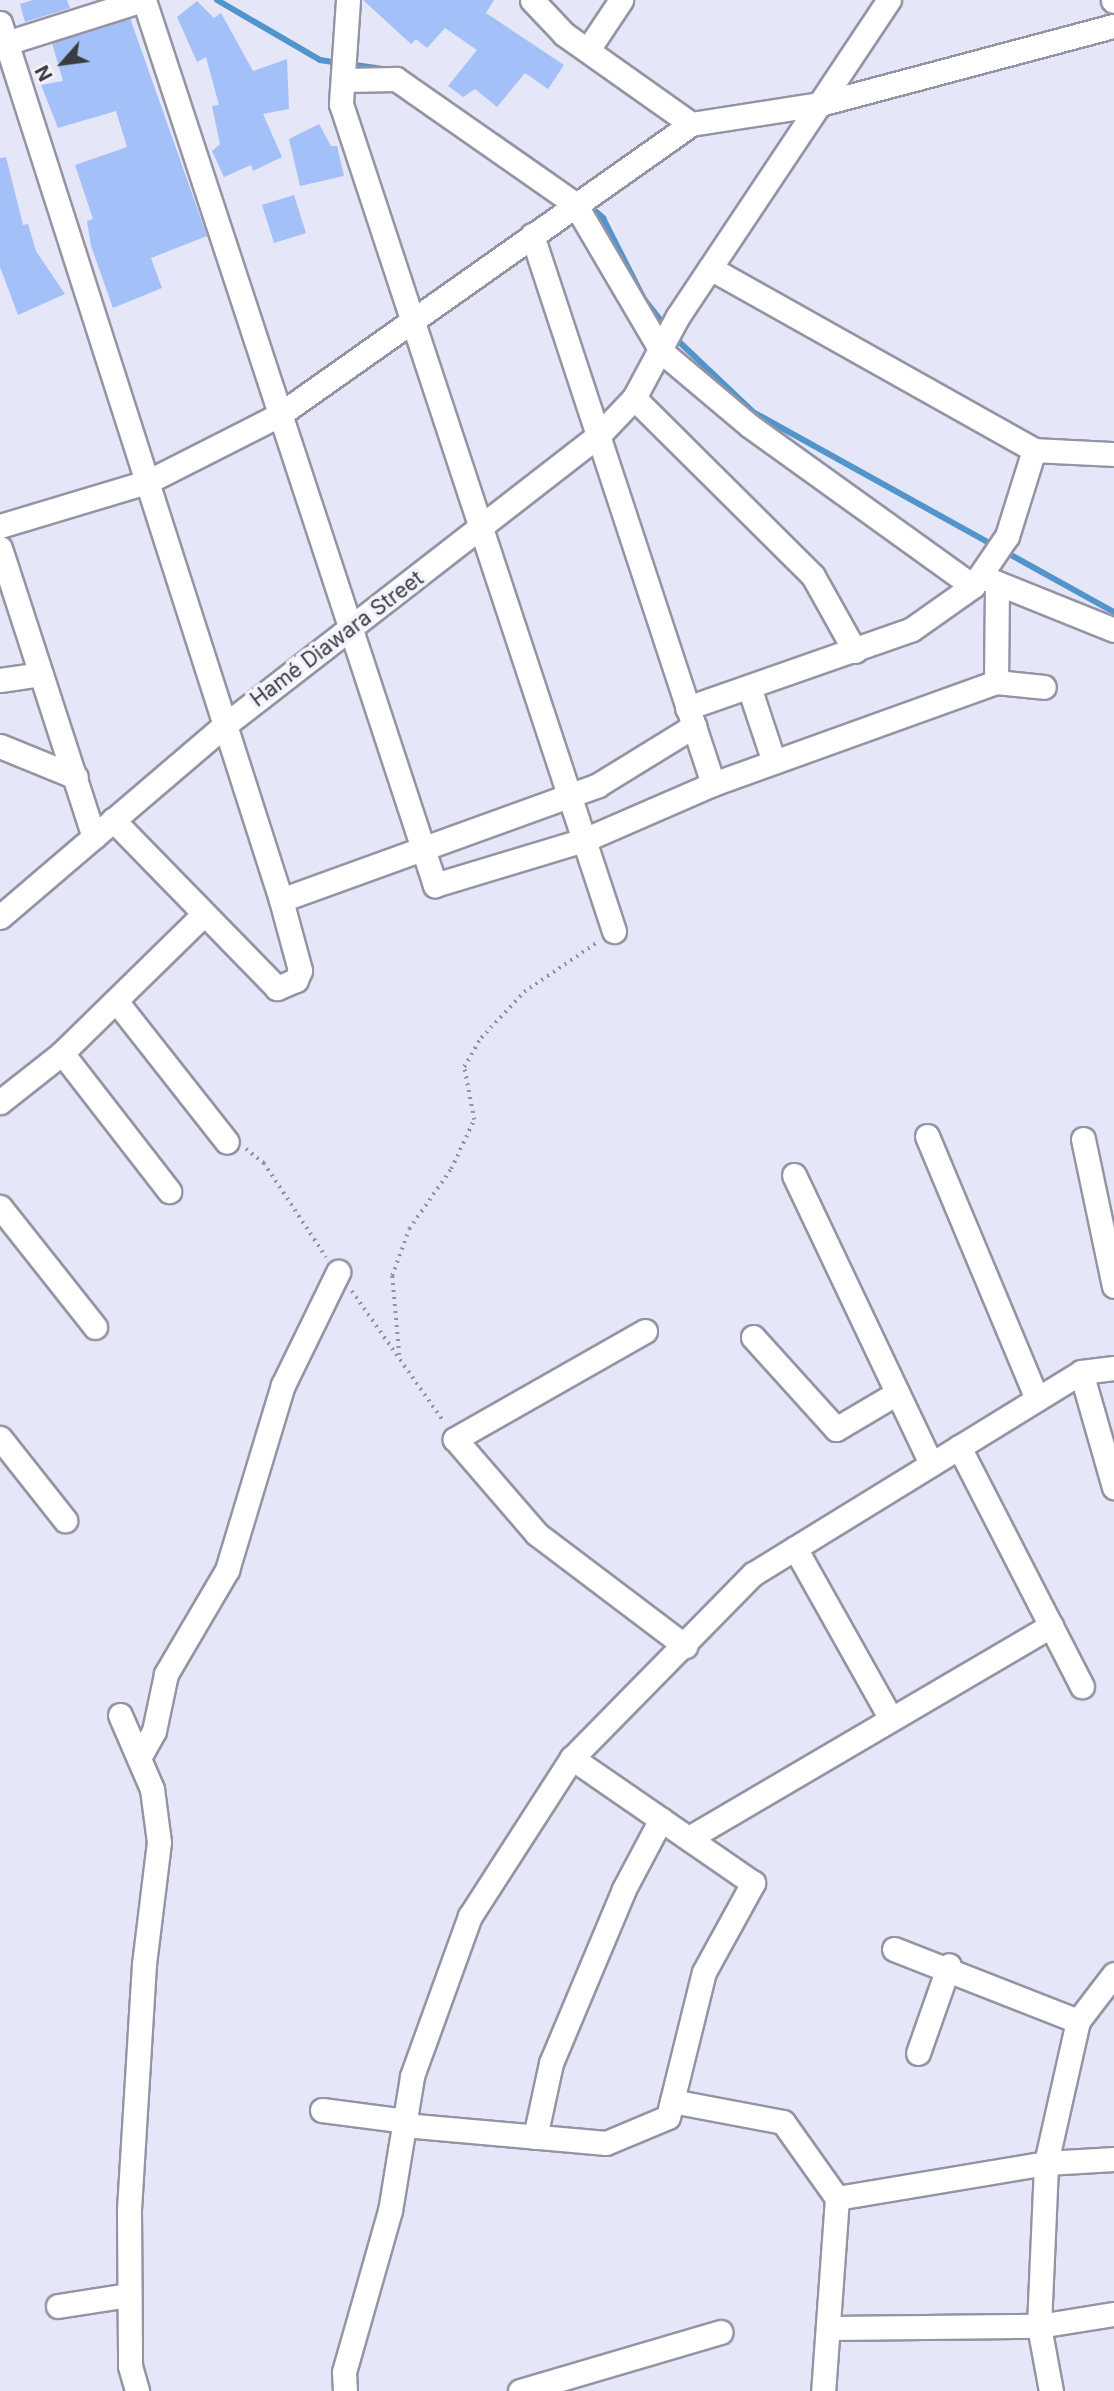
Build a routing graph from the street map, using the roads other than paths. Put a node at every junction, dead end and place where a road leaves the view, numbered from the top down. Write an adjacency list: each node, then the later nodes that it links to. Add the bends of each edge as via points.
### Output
1 (143, 0): 7 (street); 18 (street)
2 (348, 0): 9 (street)
3 (531, 0): 8 (street, via 564,34)
4 (621, 0): 8 (street)
5 (889, 0): 10 (street, Hamé Diawara Street)
6 (1114, 26): 10 (street)
7 (3, 33): 22 (street)
8 (589, 48): 11 (street)
9 (345, 69): 12 (street, via 396,79); 15 (street, via 341,104)
10 (820, 104): 11 (street); 14 (street, Hamé Diawara Street)
11 (691, 124): 12 (street)
12 (582, 199): 13 (street); 16 (street)
13 (532, 236): 15 (street); 19 (street)
14 (710, 268): 16 (street, Hamé Diawara Street, via 678,316); 20 (street)
15 (413, 323): 18 (street); 24 (street)
16 (664, 349): 17 (street, Hamé Diawara Street); 26 (street, via 750,426)
17 (634, 398): 19 (street, Hamé Diawara Street); 29 (street, via 813,576)
18 (279, 415): 22 (street); 27 (street)
19 (597, 436): 24 (street, Hamé Diawara Street); 35 (street)
20 (1034, 450): 21 (street); 26 (street)
21 (1114, 454)
22 (147, 482): 23 (street); 36 (street)
23 (0, 526)
24 (481, 528): 27 (street, Hamé Diawara Street); 41 (street)
25 (0, 548): 30 (street)
26 (984, 582): 28 (street); 29 (street, via 912,629); 32 (street)
27 (350, 629): 36 (street, Hamé Diawara Street); 45 (street)
28 (1114, 630)
29 (855, 651): 33 (street)
30 (41, 674): 31 (street); 39 (street)
31 (0, 680)
32 (996, 682): 34 (street); 38 (street)
33 (749, 687): 35 (street); 38 (street)
34 (1044, 687)
35 (690, 717): 40 (street); 41 (street)
36 (225, 725): 42 (street, Hamé Diawara Street); 46 (street)
37 (0, 746): 39 (street)
38 (774, 762): 40 (street)
39 (76, 777): 43 (street)
40 (713, 784): 44 (street)
41 (569, 797): 44 (street); 45 (street)
42 (113, 820): 43 (street, Hamé Diawara Street); 48 (street)
43 (94, 837): 47 (street, Hamé Diawara Street)
44 (584, 840): 45 (street, via 442,888 431,879); 49 (street)
45 (422, 850): 46 (street)
46 (281, 900): 48 (street, via 300,970 288,987 277,988)
47 (5, 907)
48 (202, 916): 50 (street)
49 (614, 931)
50 (116, 1001): 51 (street); 55 (street)
51 (62, 1053): 52 (street); 57 (street)
52 (0, 1102)
53 (927, 1136): 67 (street)
54 (1083, 1139): 60 (street)
55 (228, 1142)
56 (794, 1175): 66 (street)
57 (169, 1191)
58 (0, 1207): 61 (street)
59 (338, 1272): 79 (street, via 283,1385 227,1570 166,1674 154,1731)
60 (1114, 1286)
61 (95, 1327)
62 (645, 1331): 75 (street, via 455,1439 537,1534)
63 (752, 1337): 66 (street, via 836,1429)
64 (1114, 1368): 65 (street)
65 (1081, 1372): 67 (street); 71 (street)
66 (897, 1393): 70 (street)
67 (1037, 1399): 69 (street)
68 (0, 1438): 72 (street)
69 (959, 1447): 70 (street); 74 (street)
70 (931, 1464): 73 (street)
71 (1114, 1487)
72 (65, 1520)
73 (795, 1548): 75 (street, via 753,1574); 78 (street)
74 (1051, 1626): 76 (street); 78 (street)
75 (685, 1646): 80 (street)
76 (1082, 1686)
77 (120, 1715): 79 (street)
78 (891, 1719): 82 (street)
79 (139, 1758): 95 (street, via 152,1789 159,1842 144,1964)
80 (572, 1758): 81 (street); 90 (street, via 470,1916 412,2076)
81 (661, 1819): 82 (street); 91 (street, via 624,1889 551,2063)
82 (689, 1838): 88 (street, via 753,1882 705,1972)
83 (894, 1949): 84 (street)
84 (949, 1965): 86 (street); 87 (street)
85 (1114, 1974): 86 (street)
86 (1078, 2021): 93 (street)
87 (918, 2053)
88 (672, 2101): 91 (street, via 668,2117 606,2143); 94 (street, via 783,2122)
89 (322, 2110): 90 (street)
90 (405, 2123): 91 (street); 102 (street, via 390,2211 344,2372)
91 (535, 2137)
92 (1114, 2159): 93 (street)
93 (1046, 2163): 94 (street); 98 (street)
94 (837, 2198): 99 (street)
95 (129, 2295): 96 (street); 101 (street)
96 (58, 2306)
97 (1114, 2314): 98 (street)
98 (1039, 2326): 99 (street); 105 (street)
99 (832, 2328): 104 (street)
100 (721, 2332): 103 (street)
101 (137, 2391)
102 (345, 2391)
103 (520, 2391)
104 (823, 2391)
105 (1051, 2391)

